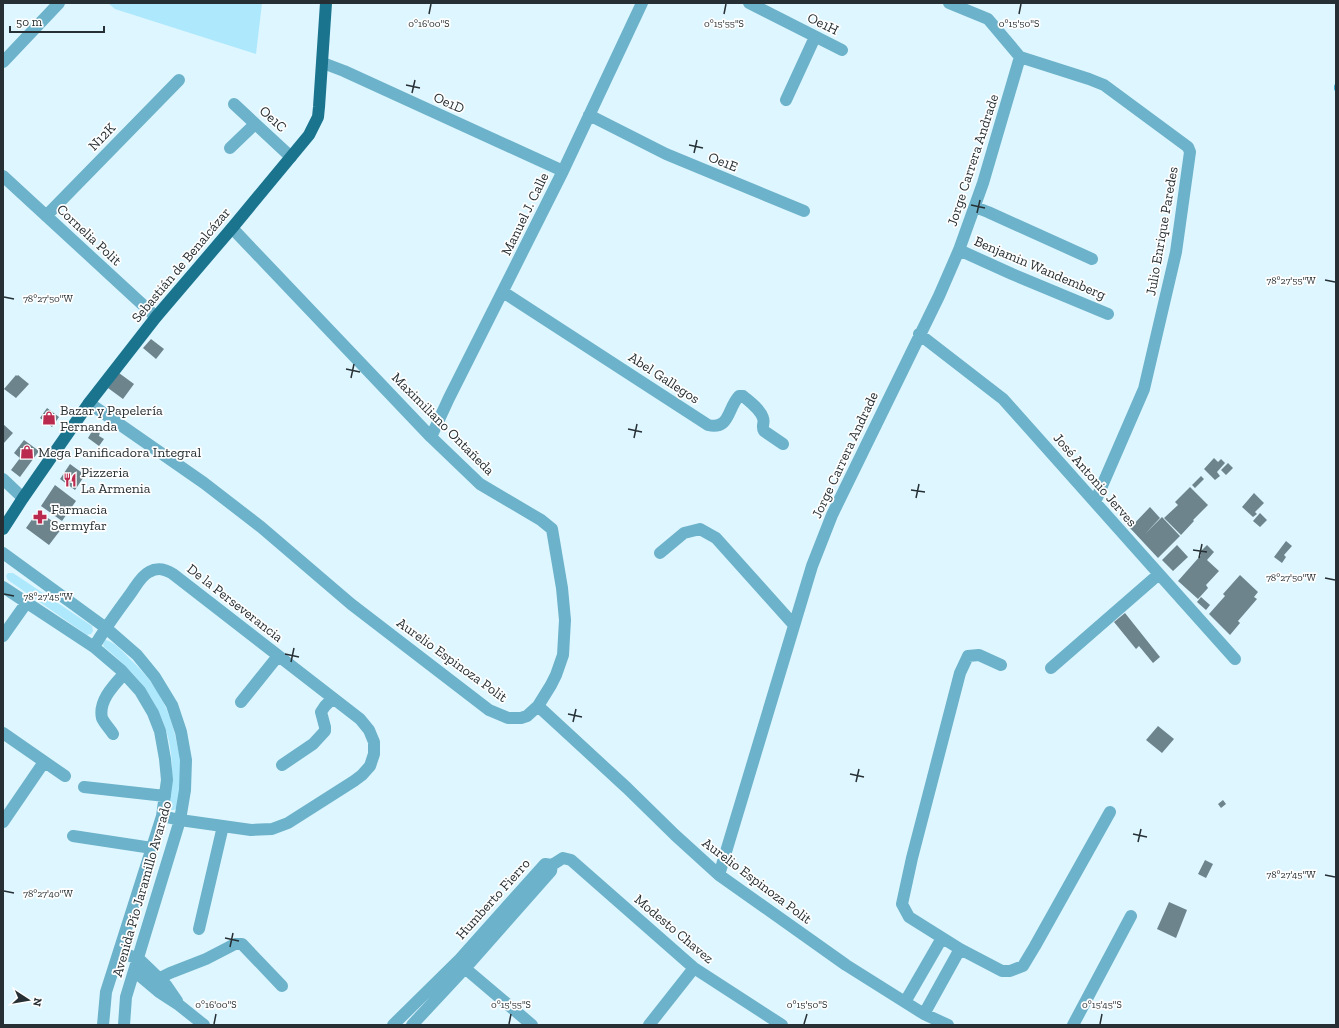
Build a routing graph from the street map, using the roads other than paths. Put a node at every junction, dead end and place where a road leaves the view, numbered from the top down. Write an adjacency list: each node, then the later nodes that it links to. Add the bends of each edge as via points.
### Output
1 (59, 3): 9 (street)
2 (326, 3): 10 (main road, Sebastián de Benalcázar)
3 (642, 3): 14 (street, Manuel J. Calle)
4 (749, 3): 6 (street, Oe1H)
5 (949, 3): 8 (street, via 991,21)
6 (815, 37): 7 (street, Oe1H); 12 (street)
7 (842, 50)
8 (1020, 56): 20 (street, Jorge Carrera Andrade); 35 (street, Julio Enrique Paredes, via 1104,85 1188,147 1190,152 1176,252 1144,389)
9 (3, 62)
10 (323, 63): 17 (main road, Sebastián de Benalcázar, via 318,117 309,135); 18 (street, Oe1D)
11 (180, 80): 22 (street, N12K)
12 (786, 100)
13 (234, 104): 15 (street, Oe1C)
14 (588, 115): 18 (street, Manuel J. Calle); 21 (street, Oe1E, via 666,154)
15 (255, 124): 16 (street); 17 (street, Oe1C)
16 (230, 148)
17 (291, 157): 23 (main road, Sebastián de Benalcázar)
18 (563, 171): 26 (street, Manuel J. Calle)
19 (3, 176): 22 (street, Cornelia Polit)
20 (975, 207): 24 (street, Jorge Carrera Andrade); 25 (street)
21 (804, 212)
22 (46, 216): 28 (street, Cornelia Polit)
23 (232, 228): 28 (main road, Sebastián de Benalcázar); 31 (street, Maximiliano Ontañeda)
24 (959, 250): 27 (street, Benjamin Wandemberg); 29 (street, Jorge Carrera Andrade)
25 (1092, 259)
26 (503, 292): 31 (street, Manuel J. Calle); 32 (street, Abel Gallegos, via 708,425 722,425 736,400 743,396 761,413 764,431)
27 (1108, 314)
28 (156, 317): 30 (main road, Sebastián de Benalcázar)
29 (919, 334): 35 (street, José Antonio Jerves, via 1003,399); 42 (street, Jorge Carrera Andrade, via 832,515)
30 (89, 404): 34 (main road, Sebastián de Benalcázar); 53 (street, Aurelio Espinoza Polit, via 204,483 261,527 351,604 489,710 508,718 521,718)
31 (431, 437): 53 (street, Maximiliano Ontañeda, via 480,484 552,529 562,588 564,644 556,675)
32 (783, 444)
33 (3, 479): 34 (street)
34 (23, 498): 36 (main road, Sebastián de Benalcázar)
35 (1095, 502): 39 (street, José Antonio Jerves)
36 (3, 529)
37 (3, 553): 43 (street, Avenida Pío Jaramillo Avarado)
38 (660, 553): 42 (street, via 684,533 700,529 716,538)
39 (1158, 574): 47 (street, José Antonio Jerves); 49 (street)
40 (3, 587): 41 (street, Avenida Pío Jaramillo Avarado)
41 (27, 602): 44 (street); 45 (street, Avenida Pío Jaramillo Avarado)
42 (794, 625): 69 (street, Jorge Carrera Andrade)
43 (106, 628): 45 (street, De la Perseverancia); 46 (street, De la Perseverancia, via 142,578 162,568); 63 (street, Avenida Pío Jaramillo Avarado, via 137,655 155,677 172,705 181,732 186,760)
44 (3, 636)
45 (94, 647): 50 (street, Avenida Pío Jaramillo Avarado)
46 (278, 656): 51 (street, De la Perseverancia); 52 (street)
47 (1235, 659)
48 (1001, 665): 72 (street, via 979,655 968,656 960,673 902,904 909,917)
49 (1051, 668)
50 (124, 674): 55 (street, via 104,700 102,707 102,719); 60 (street, Avenida Pío Jaramillo Avarado, via 140,691 160,731 166,766)
51 (333, 698): 57 (street, via 321,712 325,727 321,737); 65 (street, De la Perseverancia, via 360,719 371,734 374,754 366,771 301,816 278,827 251,830)
52 (241, 702)
53 (538, 706): 69 (street, Aurelio Espinoza Polit)
54 (3, 733): 56 (street)
55 (113, 734)
56 (44, 762): 58 (street); 64 (street)
57 (282, 765)
58 (65, 776)
59 (84, 787): 60 (street)
60 (165, 796): 62 (street, Avenida Pío Jaramillo Avarado)
61 (1110, 812): 73 (street, via 1023,966 1002,971)
62 (162, 816): 63 (street, De la Perseverancia); 67 (street, Avenida Pío Jaramillo Avarado)
63 (180, 820): 65 (street, De la Perseverancia); 75 (street, Avenida Pío Jaramillo Avarado)
64 (3, 822)
65 (223, 826): 71 (street)
66 (73, 836): 67 (street)
67 (152, 848): 74 (street, Avenida Pío Jaramillo Avarado)
68 (552, 865): 76 (street, Humberto Fierro, via 550,871); 77 (street, Modesto Chavez, via 563,858 571,860)
69 (719, 875): 83 (street, Aurelio Espinoza Polit, via 820,948)
70 (1131, 916): 95 (street)
71 (199, 929)
72 (942, 938): 73 (street); 80 (street)
73 (960, 949): 82 (street)
74 (119, 952): 75 (street); 86 (street, Avenida Pío Jaramillo Avarado, via 106,992)
75 (139, 958): 78 (street, Avenida Pío Jaramillo Avarado); 79 (street)
76 (461, 965): 89 (street, Humberto Fierro); 90 (street, Humberto Fierro); 91 (street)
77 (694, 968): 92 (street); 93 (street, Modesto Chavez)
78 (134, 971): 84 (street); 87 (street, Avenida Pío Jaramillo Avarado, via 126,997)
79 (160, 978): 81 (street, via 235,944 242,944); 84 (street)
80 (918, 980): 82 (street); 83 (street)
81 (282, 986)
82 (937, 991): 85 (street)
83 (904, 1002): 85 (street, Aurelio Espinoza Polit)
84 (179, 1005): 88 (street)
85 (924, 1014): 94 (street, Aurelio Espinoza Polit)
86 (103, 1025)
87 (124, 1025)
88 (204, 1025)
89 (393, 1025)
90 (412, 1025)
91 (532, 1025)
92 (649, 1025)
93 (782, 1025)
94 (948, 1025)
95 (1073, 1025)

